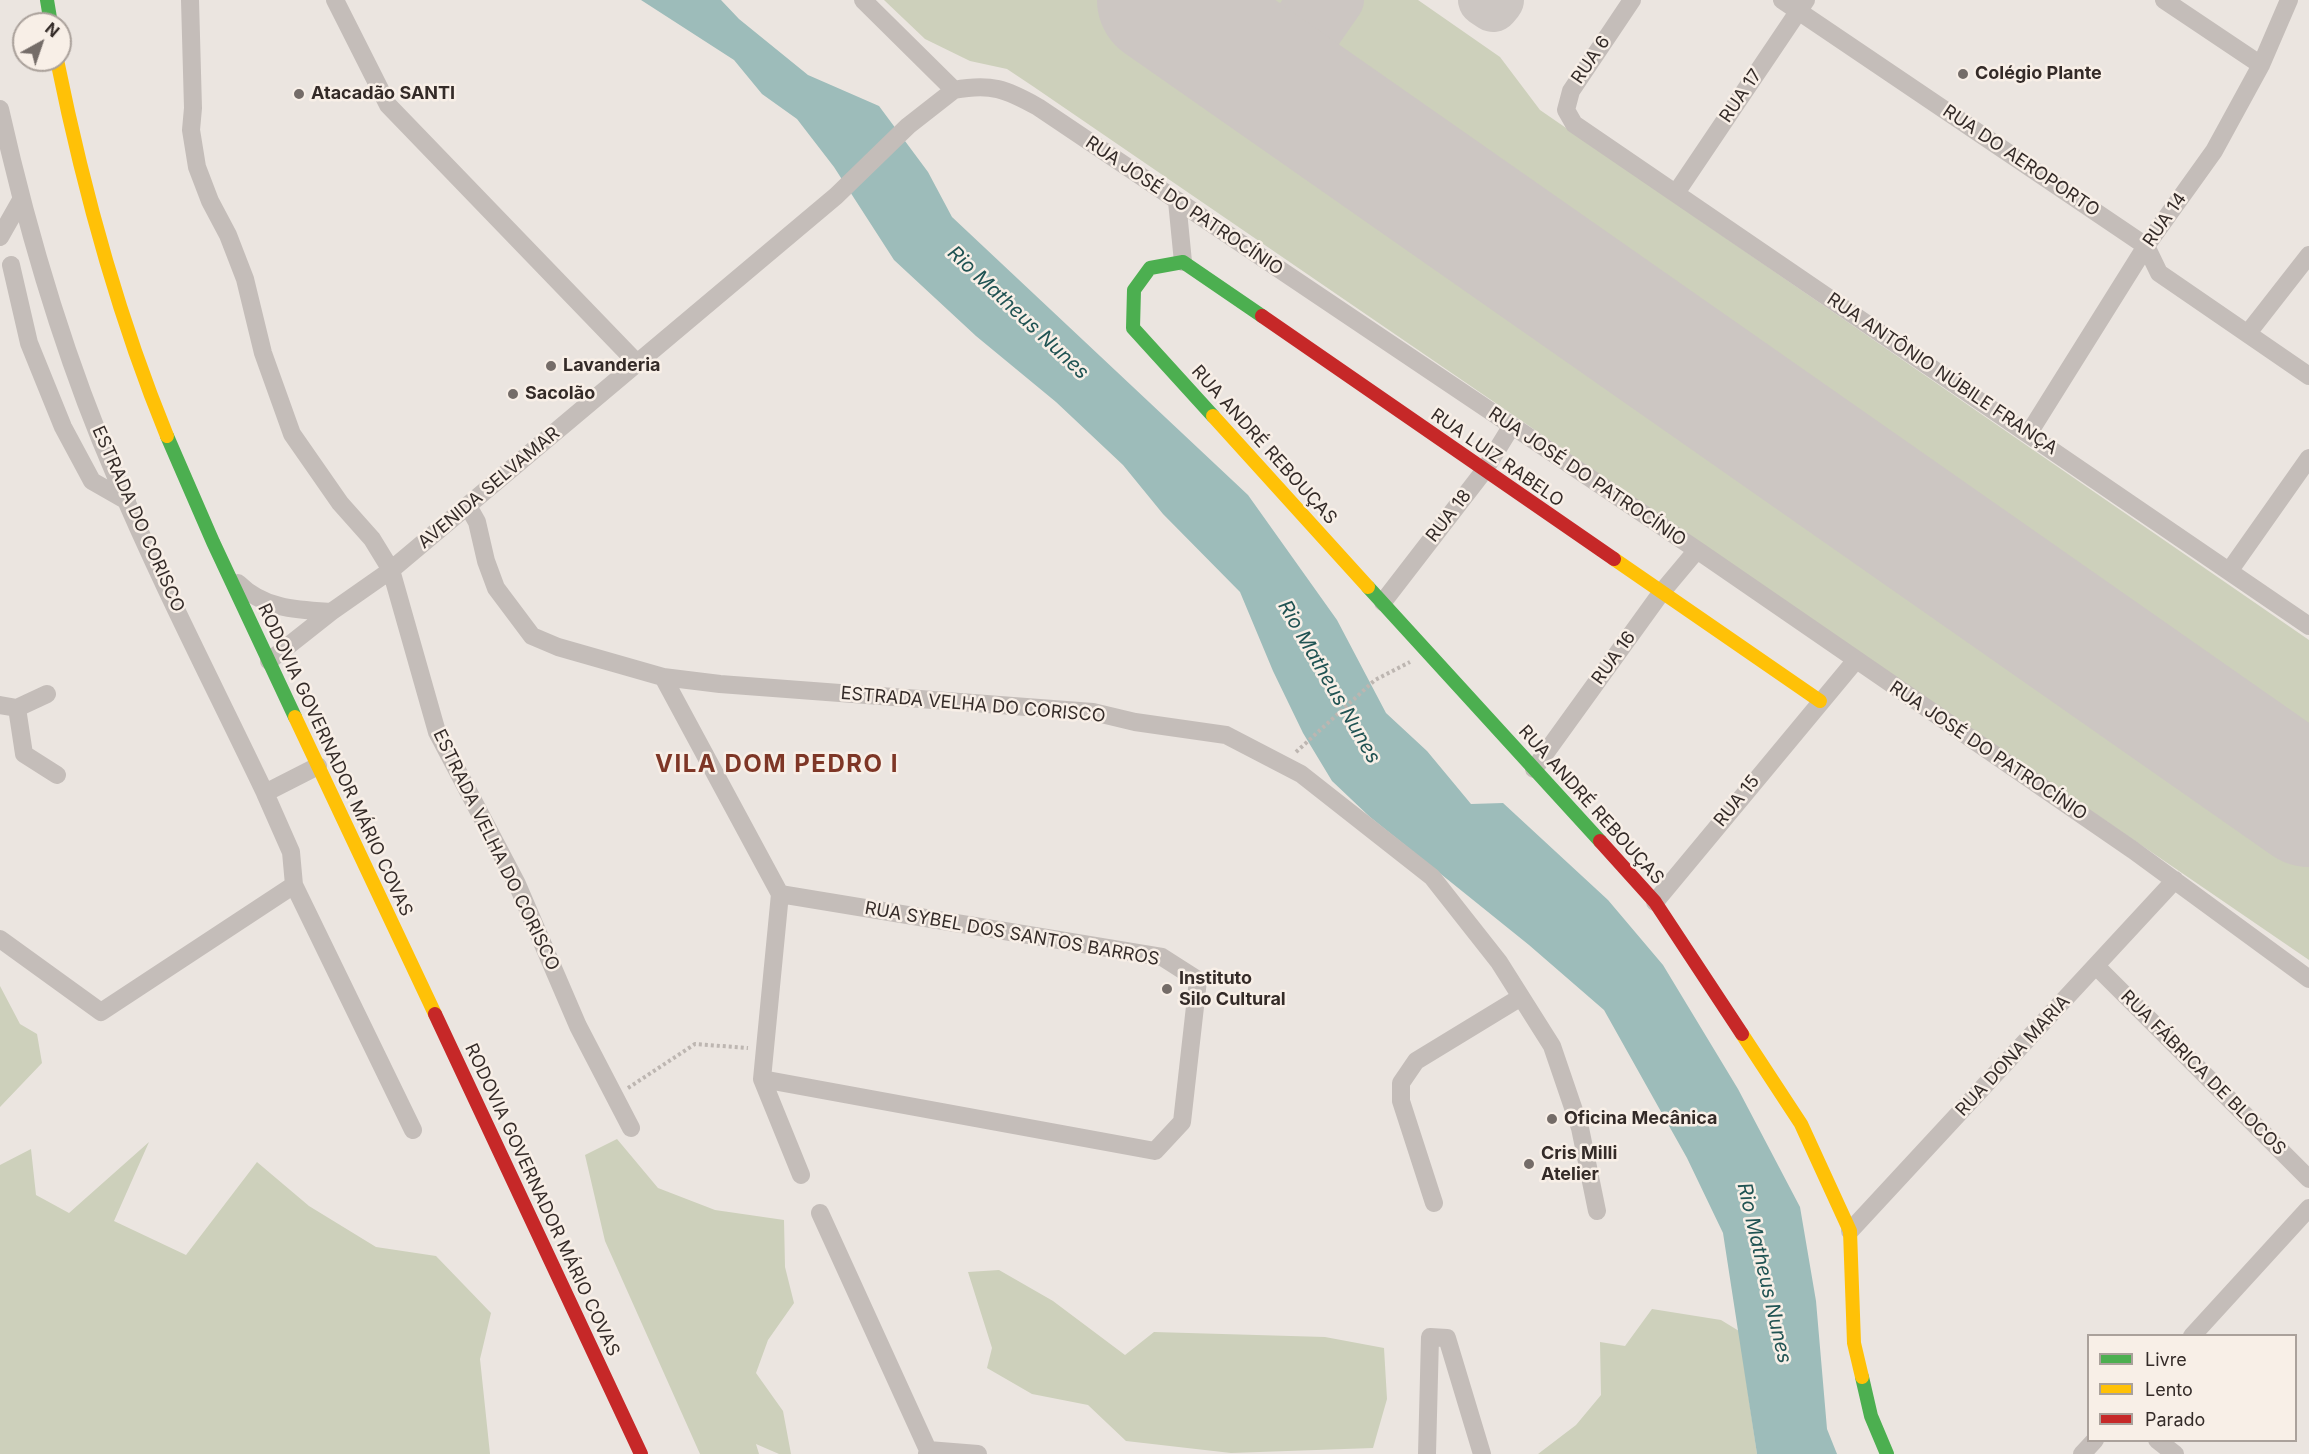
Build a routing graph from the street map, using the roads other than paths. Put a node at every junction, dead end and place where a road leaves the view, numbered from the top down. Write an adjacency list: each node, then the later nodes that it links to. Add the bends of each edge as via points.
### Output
1 (190, 0): 33 (street, ESTRADA VELHA DO CORISCO, via 191,130 197,167 245,279 263,353 292,434)
2 (334, 0): 24 (street, via 388,105)
3 (863, 0): 11 (street)
4 (1632, 0): 13 (street, RUA 6, via 1571,91 1566,110)
5 (1782, 0): 8 (street, RUA DO AEROPORTO)
6 (2164, 0): 9 (street)
7 (2289, 0): 9 (street, RUA 14)
8 (1802, 6): 14 (street, RUA 17); 18 (street, RUA DO AEROPORTO)
9 (2261, 65): 18 (street, RUA 14, via 2214,151)
10 (59, 72): 35 (main road, RODOVIA GOVERNADOR MÁRIO COVAS, via 77,158 119,308 161,424)
11 (954, 90): 16 (street, RUA JOSÉ DO PATROCÍNIO, via 987,85 1011,92); 24 (street, AVENIDA SELVAMAR, via 908,126 836,196)
12 (0, 109): 15 (street, ESTRADA DO CORISCO)
13 (1574, 124): 14 (street, RUA ANTÔNIO NÚBILE FRANÇA)
14 (1676, 193): 27 (street, RUA ANTÔNIO NÚBILE FRANÇA)
15 (21, 200): 17 (street); 22 (street, ESTRADA DO CORISCO)
16 (1177, 201): 20 (street); 26 (street, RUA JOSÉ DO PATROCÍNIO)
17 (0, 237)
18 (2146, 246): 23 (street, via 2159,273); 27 (street, RUA 14)
19 (2309, 255): 23 (street)
20 (1183, 262): 29 (main road, RUA LUIZ RABELO); 37 (main road, RUA ANDRÉ REBOUÇAS, via 1150,268 1134,290 1133,328)
21 (6, 263): 22 (street); 30 (street, via 29,343 63,427 92,481)
22 (44, 278): 30 (street, ESTRADA DO CORISCO)
23 (2248, 333): 25 (street)
24 (637, 363): 31 (street, AVENIDA SELVAMAR)
25 (2309, 375)
26 (1510, 427): 29 (street, RUA 18); 32 (street, RUA JOSÉ DO PATROCÍNIO)
27 (2029, 433): 34 (street, RUA ANTÔNIO NÚBILE FRANÇA)
28 (2309, 459): 34 (street)
29 (1484, 471): 36 (main road, RUA LUIZ RABELO); 37 (street, RUA 18)
30 (127, 501): 49 (street, ESTRADA DO CORISCO)
31 (468, 506): 33 (street, AVENIDA SELVAMAR); 42 (street, ESTRADA VELHA DO CORISCO, via 477,522 496,588 532,636)
32 (1697, 550): 36 (street, RUA 16); 40 (street, RUA JOSÉ DO PATROCÍNIO)
33 (391, 570): 38 (street, AVENIDA SELVAMAR); 59 (street, ESTRADA VELHA DO CORISCO, via 437,732 517,884 578,1026)
34 (2230, 570): 39 (street, RUA ANTÔNIO NÚBILE FRANÇA)
35 (229, 574): 38 (street, via 255,596 276,607); 41 (main road, RODOVIA GOVERNADOR MÁRIO COVAS)
36 (1661, 593): 44 (main road, RUA LUIZ RABELO); 47 (street, RUA 16)
37 (1383, 602): 47 (main road, RUA ANDRÉ REBOUÇAS)
38 (331, 612): 41 (street, AVENIDA SELVAMAR)
39 (2309, 626)
40 (1856, 660): 44 (street, RUA 15); 50 (street, RUA JOSÉ DO PATROCÍNIO)
41 (269, 662): 46 (main road, RODOVIA GOVERNADOR MÁRIO COVAS)
42 (663, 677): 52 (street); 57 (street, ESTRADA VELHA DO CORISCO, via 1094,712 1226,735 1301,774 1432,877 1499,962)
43 (47, 694): 45 (street)
44 (1820, 701): 53 (street, RUA 15)
45 (8, 706): 48 (street, via 24,754)
46 (318, 766): 49 (street); 72 (main road, RODOVIA GOVERNADOR MÁRIO COVAS)
47 (1534, 769): 53 (main road, RUA ANDRÉ REBOUÇAS)
48 (57, 775)
49 (265, 793): 51 (street, ESTRADA DO CORISCO, via 291,852)
50 (2175, 880): 55 (street, RUA DONA MARIA); 56 (street, RUA JOSÉ DO PATROCÍNIO)
51 (294, 885): 54 (street, via 101,1012); 60 (street)
52 (780, 894): 58 (street); 58 (street, RUA SYBEL DOS SANTOS BARROS, via 1162,957 1198,980 1182,1122 1155,1151)
53 (1655, 902): 67 (main road, RUA ANDRÉ REBOUÇAS, via 1801,1124)
54 (0, 939)
55 (2096, 966): 62 (street, RUA FÁBRICA DE BLOCOS); 67 (street, RUA DONA MARIA)
56 (2309, 978)
57 (1521, 997): 63 (street, via 1416,1061 1401,1083 1401,1101); 65 (street, ESTRADA VELHA DO CORISCO, via 1552,1046 1580,1128)
58 (762, 1079): 61 (street)
59 (631, 1128)
60 (413, 1130)
61 (801, 1175)
62 (2309, 1179)
63 (1434, 1203)
64 (2309, 1208): 68 (street)
65 (1597, 1211)
66 (820, 1213): 71 (street)
67 (1850, 1231): 76 (main road, RUA ANDRÉ REBOUÇAS, via 1854,1343 1871,1416)
68 (2193, 1334)
69 (2093, 1442): 77 (street)
70 (2160, 1442): 78 (street)
71 (928, 1452): 73 (street)
72 (641, 1454)
73 (978, 1454)
74 (1426, 1454): 75 (street, via 1430,1337 1447,1338)
75 (1482, 1454)
76 (1887, 1454)
77 (2082, 1454)
78 (2175, 1454)

